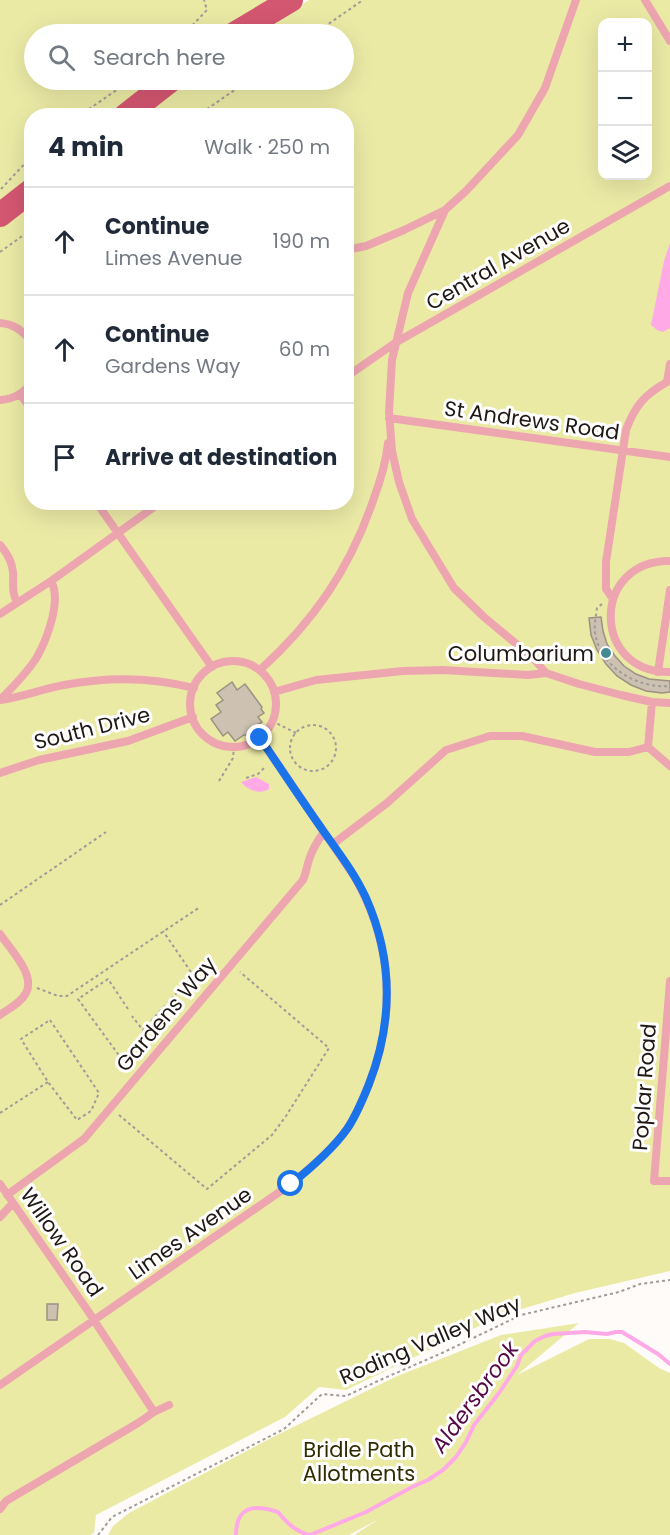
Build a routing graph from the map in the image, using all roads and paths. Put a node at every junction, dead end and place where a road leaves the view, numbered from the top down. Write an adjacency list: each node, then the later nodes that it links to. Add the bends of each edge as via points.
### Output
1 (204, 0): 6 (path, via 207,10)
2 (291, 0): 7 (main road)
3 (363, 0): 8 (path)
4 (576, 0): 20 (lane, via 544,88 518,135)
5 (645, 0): 9 (lane)
6 (194, 24)
7 (251, 24)
8 (328, 24)
9 (670, 41)
10 (117, 90): 13 (path)
11 (158, 90): 14 (main road)
12 (235, 90): 15 (path)
13 (91, 108)
14 (135, 108)
15 (209, 108)
16 (24, 164): 18 (path)
17 (670, 186): 27 (lane, Central Avenue)
18 (0, 190)
19 (24, 196): 21 (main road)
20 (445, 210): 23 (lane); 27 (lane, via 408,294)
21 (0, 215)
22 (24, 235): 24 (path)
23 (354, 248)
24 (0, 252)
25 (0, 323): 26 (lane)
26 (24, 333)
27 (395, 343): 29 (lane, Central Avenue); 35 (lane)
28 (670, 364): 36 (lane, via 667,382 640,401 626,430)
29 (354, 371)
30 (24, 390): 31 (lane)
31 (20, 394): 32 (lane); 33 (lane)
32 (24, 399)
33 (0, 400): 34 (lane)
34 (0, 406)
35 (390, 418): 36 (lane, St Andrews Road); 51 (lane, via 380,481 346,564 298,632); 54 (lane, via 392,451 412,519 454,588)
36 (622, 452): 37 (lane, St Andrews Road); 45 (lane, via 606,562 606,589)
37 (670, 458)
38 (102, 510): 40 (lane)
39 (150, 510): 40 (lane)
40 (118, 533): 43 (lane); 50 (lane)
41 (0, 545): 46 (lane, via 11,561)
42 (670, 561): 45 (lane, via 644,565 630,573)
43 (51, 581): 46 (lane); 59 (lane, via 55,604 47,634 37,656)
44 (670, 590): 52 (lane)
45 (613, 598): 52 (lane, via 610,615 618,646 642,668)
46 (17, 602): 48 (lane)
47 (597, 608): 49 (path)
48 (0, 614)
49 (595, 624)
50 (212, 667): 51 (lane, via 236,661); 57 (lane)
51 (260, 670): 58 (lane)
52 (658, 672): 53 (lane)
53 (670, 672)
54 (546, 673): 58 (lane, via 402,671 316,680); 60 (lane)
55 (627, 676): 56 (path)
56 (624, 681)
57 (194, 688): 59 (lane, via 145,680 102,680); 62 (lane, via 190,704)
58 (274, 692): 63 (lane)
59 (0, 700)
60 (652, 702): 61 (lane); 67 (lane)
61 (670, 703)
62 (193, 717): 66 (lane, via 203,735 221,745); 70 (lane, South Drive, via 128,741)
63 (272, 721): 64 (path); 65 (lane)
64 (296, 733): 64 (path, via 308,725 329,731 336,744 329,765 315,771 300,767 290,747)
65 (260, 738): 66 (lane); 68 (lane)
66 (234, 746): 72 (path, via 233,758)
67 (648, 747): 69 (lane); 74 (lane, via 629,752 595,752 522,736 490,736 446,750 387,803)
68 (273, 757): 71 (path, via 258,774); 74 (lane)
69 (670, 766)
70 (0, 772)
71 (246, 778)
72 (219, 781)
73 (106, 832): 75 (path)
74 (329, 838): 79 (lane, Gardens Way, via 318,841 303,880); 95 (lane, Limes Avenue, via 365,896 382,946 388,985 378,1063 364,1098 347,1129 291,1184)
75 (0, 904)
76 (200, 907): 77 (path)
77 (163, 931): 81 (path, via 67,996); 85 (path, via 194,975)
78 (0, 934): 81 (lane, via 25,970)
79 (231, 965): 87 (lane, Gardens Way); 87 (path, via 329,1048 272,1135 207,1189)
80 (670, 981): 89 (lane, Poplar Road, via 654,1181)
81 (28, 985): 83 (lane, via 26,994)
82 (128, 1009): 85 (path, via 108,979 78,999 126,1065 139,1057 149,1038)
83 (0, 1015)
84 (132, 1016): 85 (path)
85 (143, 1030)
86 (48, 1082): 86 (path, via 21,1040 50,1020 99,1094 91,1111 77,1120); 88 (path)
87 (111, 1107): 91 (lane, Gardens Way, via 84,1139)
88 (0, 1113)
89 (670, 1181)
90 (0, 1184): 91 (lane, Willow Road)
91 (7, 1195): 92 (lane, Willow Road)
92 (13, 1203): 93 (lane); 95 (lane, Willow Road)
93 (0, 1216)
94 (670, 1280): 100 (path, Roding Valley Way, via 521,1315 346,1396 322,1394 284,1429 112,1517)
95 (94, 1320): 96 (lane, Limes Avenue); 98 (lane, Willow Road)
96 (0, 1385)
97 (169, 1405): 98 (lane)
98 (154, 1412): 99 (lane, via 6,1501)
99 (0, 1509)
100 (98, 1535)

